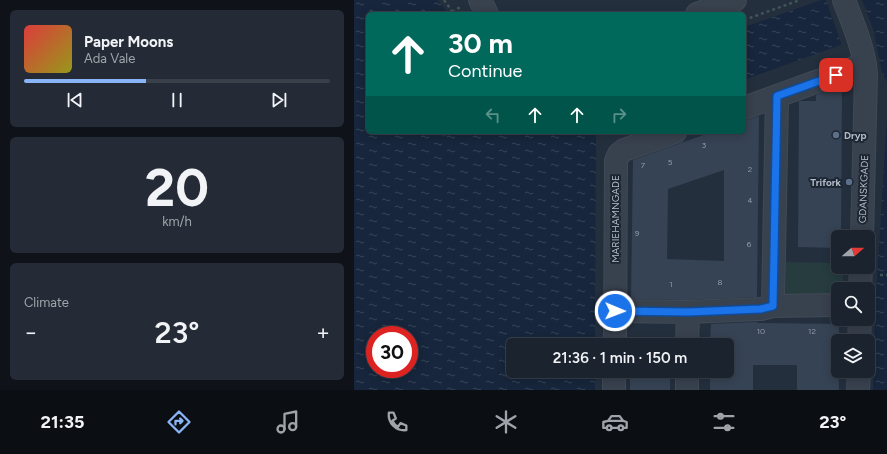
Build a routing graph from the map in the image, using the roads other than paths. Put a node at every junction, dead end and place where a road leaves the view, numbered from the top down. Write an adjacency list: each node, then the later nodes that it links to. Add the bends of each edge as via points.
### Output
1 (734, 0): 4 (street)
2 (844, 0): 6 (street, GDANSKGADE)
3 (472, 3): 5 (street)
4 (699, 8)
5 (484, 12)
6 (863, 55): 7 (street); 10 (street, GDANSKGADE, via 866,84)
7 (777, 96): 8 (street); 11 (street)
8 (746, 107)
9 (669, 134): 13 (street, MARIEHAMNGADE, via 624,150 617,157)
10 (862, 230)
11 (773, 306): 12 (street); 14 (street, via 761,309)
12 (831, 306)
13 (615, 311): 14 (street); 15 (street, MARIEHAMNGADE)
14 (688, 312): 16 (street)
15 (615, 338)
16 (687, 338)
17 (614, 378): 20 (street)
18 (687, 378): 21 (street)
19 (859, 378): 22 (street)
20 (614, 390)
21 (687, 390)
22 (858, 390)

